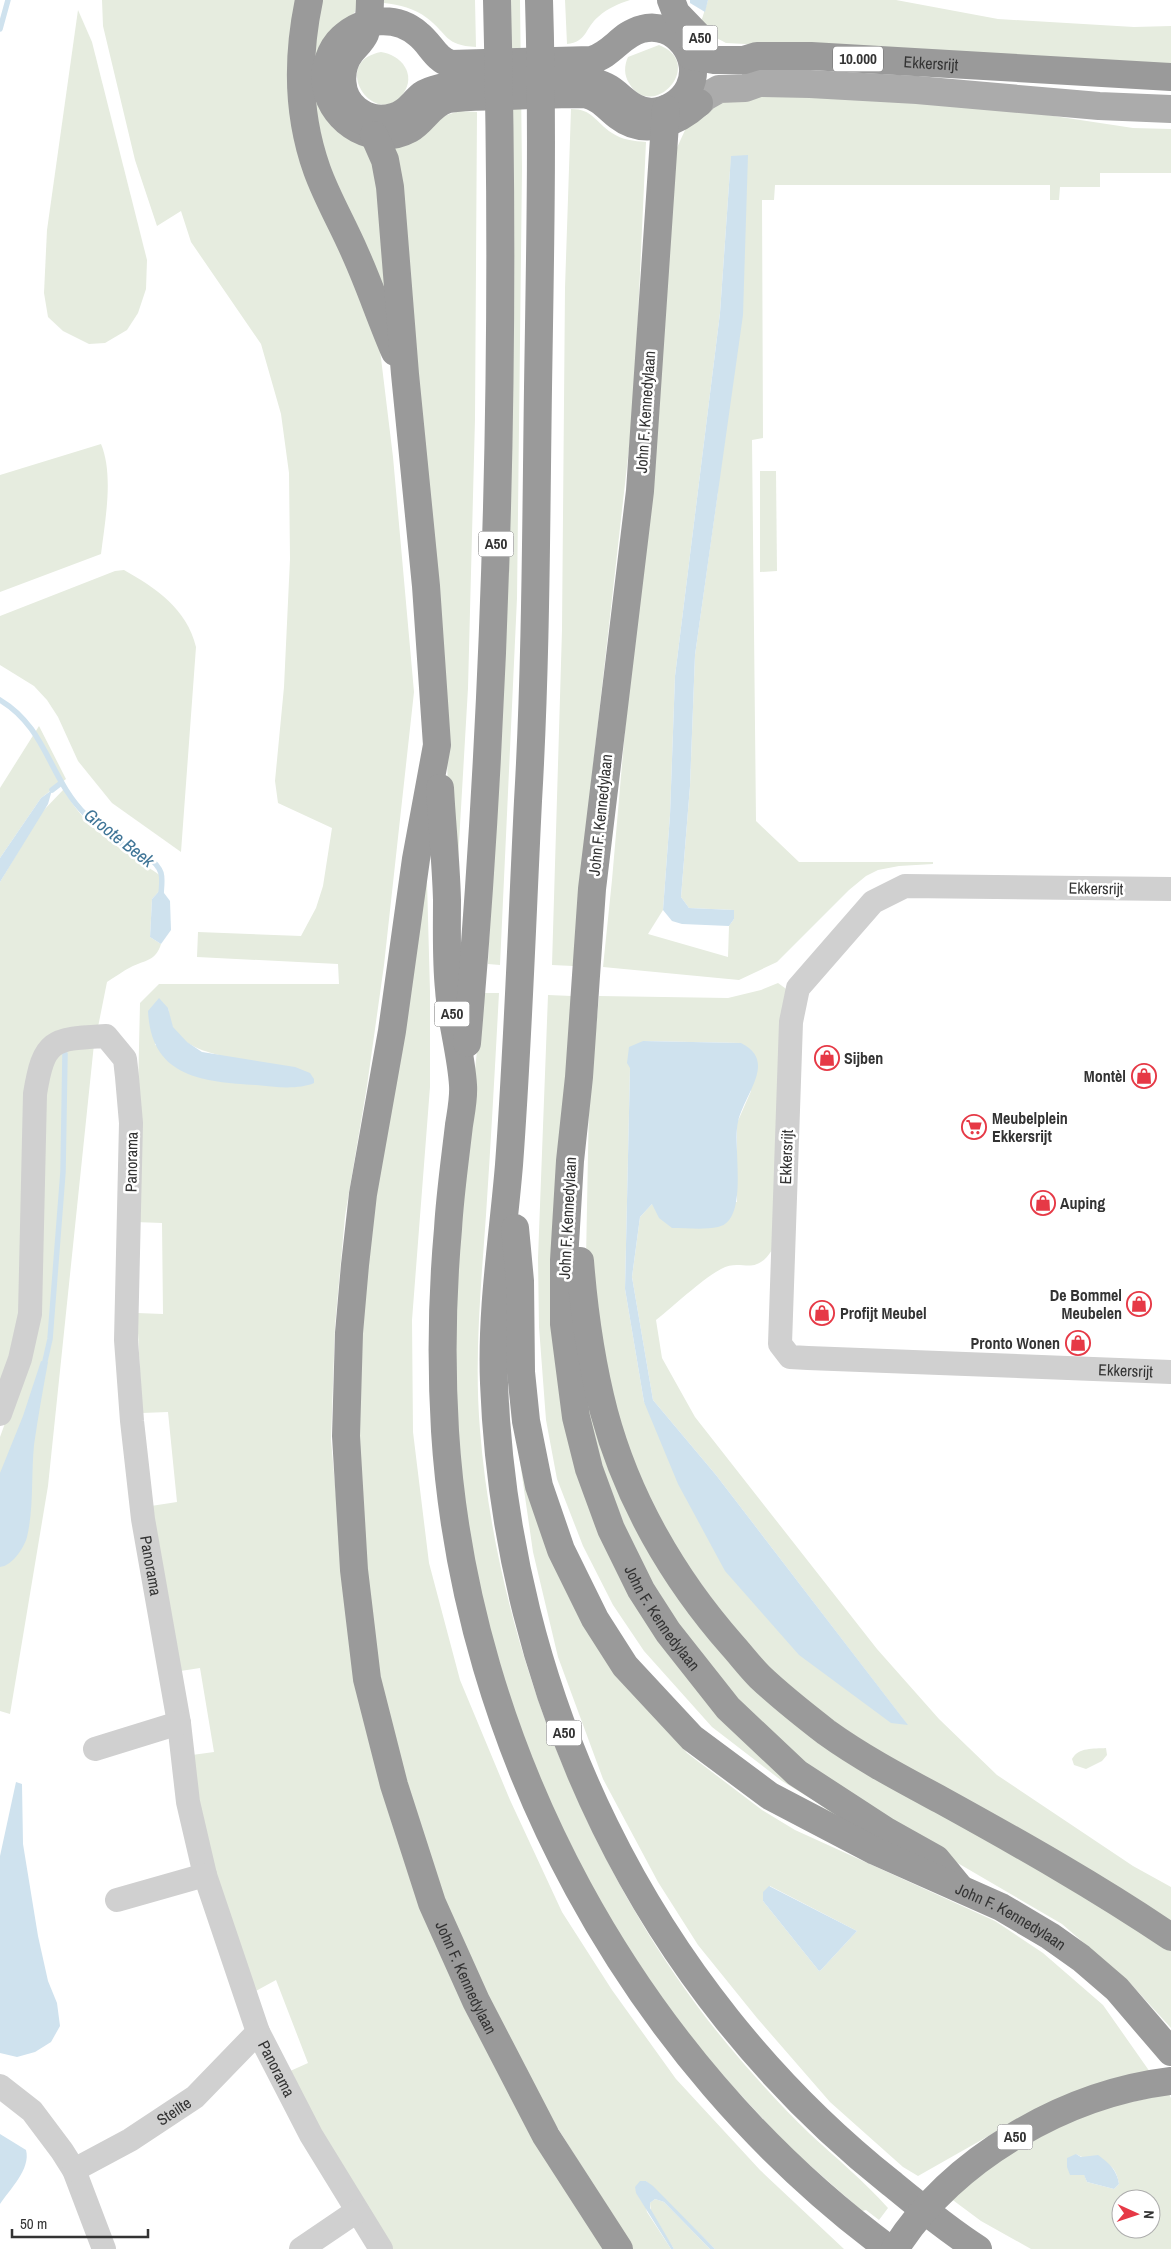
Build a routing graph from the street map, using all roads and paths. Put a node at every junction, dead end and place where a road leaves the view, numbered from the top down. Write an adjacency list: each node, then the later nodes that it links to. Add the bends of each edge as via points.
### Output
1 (309, 0): 17 (highway, via 300,77 304,122 317,170 356,254)
2 (497, 0): 21 (highway, A50, via 500,174 495,607 486,800)
3 (539, 0): 22 (highway, A50, via 535,601 529,789)
4 (660, 0): 7 (highway, A50)
5 (671, 0): 9 (highway, A50, via 676,13 707,46)
6 (369, 11): 12 (highway, via 383,21 403,24 418,33); 12 (highway, via 362,40 350,53 343,72 345,96 353,107 374,119 394,117 403,114 431,90); 16 (highway, via 336,45 326,70 326,83 329,100 345,122)
7 (666, 30): 8 (highway, via 682,41); 11 (highway, via 636,30 603,57 591,60)
8 (691, 56): 9 (highway, Ekkersrijt / 10.000, via 744,60); 13 (highway)
9 (757, 56): 10 (highway, Ekkersrijt / 10.000, via 811,56)
10 (1171, 77)
11 (574, 79): 12 (highway); 15 (highway, via 605,86 630,106)
12 (467, 82): 16 (highway, via 420,122 400,133)
13 (695, 94): 14 (main road, Ekkersrijt / 10.000, via 703,80 745,78 759,83 907,89); 15 (highway, via 678,102)
14 (1171, 109)
15 (665, 117): 20 (highway, John F. Kennedylaan, via 640,491 592,889)
16 (374, 135): 17 (highway, John F. Kennedylaan, via 385,160 390,187)
17 (405, 374): 18 (highway, John F. Kennedylaan, via 426,586)
18 (437, 745): 21 (highway, A50, via 449,990); 42 (highway, John F. Kennedylaan, via 363,1194 348,1333 348,1501 367,1679 394,1785 432,1903 476,2002 546,2136)
19 (1171, 888): 23 (street, Ekkersrijt, via 905,886 873,902 798,988 791,1022 780,1344 790,1357)
20 (579, 1077): 28 (highway, John F. Kennedylaan, via 564,1260 564,1324 576,1417 611,1529 641,1590 668,1632 728,1708 797,1773 886,1832 936,1859); 30 (highway, via 580,1261 585,1322 604,1413 622,1465 645,1518 674,1570 707,1616 759,1676 827,1732 905,1782 1116,1900)
21 (464, 1087): 37 (highway, A50, via 448,1229 442,1332 445,1431 452,1497 469,1593 510,1739 526,1780 583,1898 636,1984 681,2046 777,2155)
22 (509, 1165): 28 (highway, A50, via 520,1280 521,1372 532,1454 539,1486 561,1550 595,1619 625,1666 692,1738 770,1796 875,1851); 38 (highway, A50, via 494,1322 493,1374 502,1492 512,1553 538,1660 580,1773 611,1839 660,1923 711,1998 779,2081 820,2124)
23 (1171, 1372)
24 (0, 1414): 25 (street, Panorama, via 20,1359 30,1314 35,1094 40,1067 57,1042 68,1038 106,1036 125,1059 127,1077 131,1123 126,1340 143,1519)
25 (179, 1724): 26 (street); 27 (street, Panorama, via 188,1802)
26 (95, 1749)
27 (205, 1875): 29 (street); 31 (street, Panorama)
28 (959, 1887): 32 (highway, John F. Kennedylaan, via 1034,1926 1081,1958 1117,1989)
29 (117, 1900)
30 (1171, 1937)
31 (258, 2032): 35 (street, Steilte, via 195,2097 130,2140); 36 (street, Panorama, via 311,2135)
32 (1170, 2051)
33 (1171, 2081): 43 (highway, A50, via 1081,2103 1030,2127 974,2165 932,2200)
34 (0, 2086): 35 (street, via 32,2111)
35 (74, 2170): 39 (street)
36 (357, 2211): 40 (street); 41 (street, Panorama)
37 (879, 2241)
38 (972, 2245)
39 (104, 2249)
40 (301, 2249)
41 (381, 2249)
42 (619, 2249)
43 (895, 2249)

